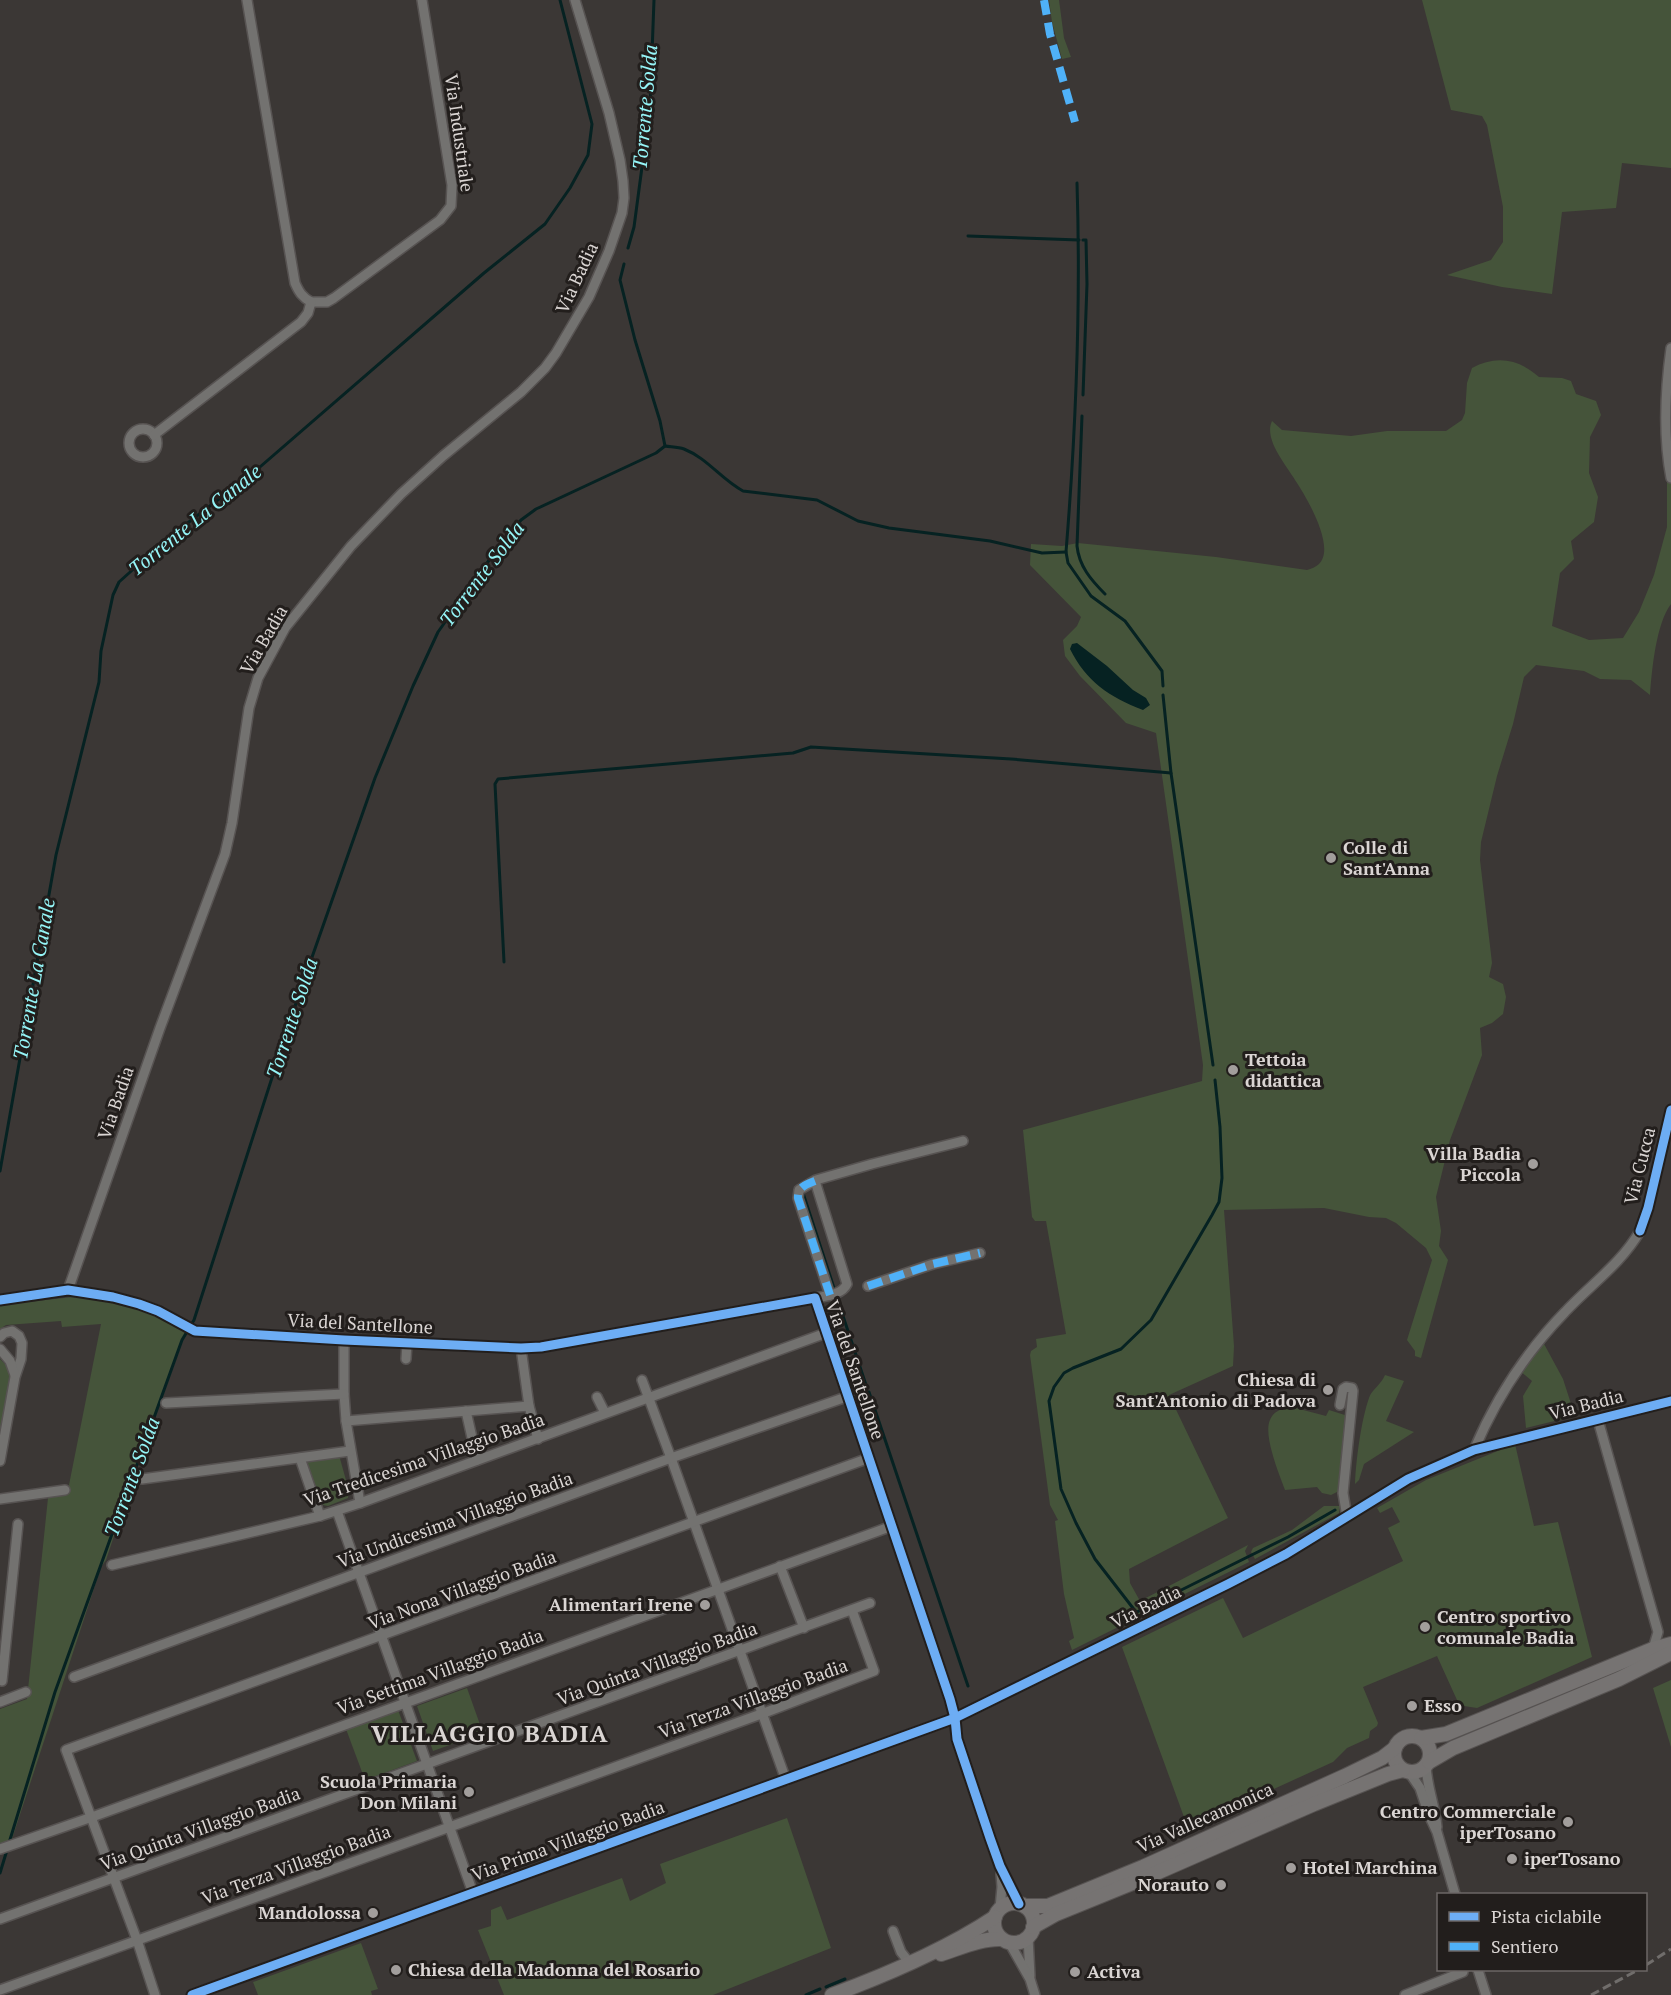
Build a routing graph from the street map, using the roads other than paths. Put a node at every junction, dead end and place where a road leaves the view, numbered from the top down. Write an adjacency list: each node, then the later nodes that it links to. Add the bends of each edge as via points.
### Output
1 (247, 0): 4 (street, via 293,273 298,291)
2 (422, 0): 4 (street, Via Industriale, via 452,185 451,206 440,220 334,298)
3 (575, 0): 13 (street, Via Badia, via 606,102 621,171 622,213 609,251 589,297 545,368 443,456 351,546 285,628 258,678 249,708 225,854)
4 (311, 302): 6 (street, via 301,322)
5 (1671, 348): 7 (street, via 1666,384)
6 (154, 435)
7 (1671, 478)
8 (963, 1141): 9 (street)
9 (815, 1181): 14 (street, Via del Santellone, via 847,1284 842,1291); 14 (street, via 797,1194)
10 (1640, 1231): 40 (street, Via Cucca, via 1613,1265 1550,1327 1517,1370 1491,1412)
11 (980, 1253): 12 (street)
12 (868, 1286)
13 (68, 1290): 16 (street); 19 (street, Via del Santellone, via 158,1311 195,1331)
14 (830, 1295): 15 (street, Via del Santellone)
15 (815, 1299): 17 (street, Via del Santellone); 22 (street, Via del Santellone)
16 (0, 1300)
17 (826, 1333): 28 (street, Via del Santellone); 30 (street, Via Tredicesima Villaggio Badia)
18 (0, 1337): 21 (street, via 16,1333)
19 (344, 1340): 20 (street, Via del Santellone); 27 (street)
20 (407, 1343): 22 (street, Via del Santellone); 24 (street, Via del Santellone)
21 (21, 1347): 23 (street, via 13,1355); 25 (street)
22 (521, 1348): 34 (street)
23 (2, 1352): 25 (street)
24 (406, 1359)
25 (15, 1377): 46 (street)
26 (642, 1380): 30 (street)
27 (344, 1394): 32 (street); 38 (street)
28 (849, 1396): 43 (street, Via Undicesima Villaggio Badia); 44 (street, Via del Santellone)
29 (597, 1397): 36 (street)
30 (648, 1397): 36 (street, Via Tredicesima Villaggio Badia); 43 (street)
31 (1671, 1401): 37 (street, Via Badia)
32 (165, 1403)
33 (1340, 1405): 53 (street, via 1343,1389 1352,1388 1343,1493)
34 (529, 1406): 35 (street); 39 (street)
35 (466, 1411): 38 (street); 45 (street)
36 (605, 1413): 39 (street, Via Tredicesima Villaggio Badia)
37 (1598, 1420): 40 (street, Via Badia); 68 (street, via 1658,1632)
38 (346, 1422): 41 (street)
39 (538, 1439): 45 (street, Via Tredicesima Villaggio Badia)
40 (1474, 1450): 53 (street, Via Badia, via 1408,1479)
41 (350, 1451): 42 (street); 50 (street)
42 (300, 1458): 47 (street); 52 (street)
43 (671, 1458): 54 (street); 59 (street, Via Undicesima Villaggio Badia)
44 (868, 1458): 54 (street, Via Nona Villaggio Badia); 56 (street, Via del Santellone)
45 (477, 1460): 50 (street, Via Tredicesima Villaggio Badia)
46 (0, 1461)
47 (142, 1479)
48 (64, 1490): 49 (street)
49 (0, 1499)
50 (360, 1503): 51 (street, Via Tredicesima Villaggio Badia)
51 (337, 1511): 52 (street, Via Tredicesima Villaggio Badia); 59 (street)
52 (320, 1516): 57 (street, Via Tredicesima Villaggio Badia)
53 (1347, 1516): 77 (street, Via Badia, via 1228,1584)
54 (694, 1522): 61 (street); 66 (street, Via Nona Villaggio Badia)
55 (18, 1524): 60 (street)
56 (892, 1526): 58 (street, Via Settima Villaggio Badia); 77 (street, Via del Santellone)
57 (112, 1565)
58 (780, 1566): 61 (street, Via Settima Villaggio Badia); 65 (street)
59 (358, 1574): 66 (street); 71 (street, Via Undicesima Villaggio Badia)
60 (11, 1589): 62 (street); 72 (street)
61 (718, 1589): 69 (street); 75 (street, Via Settima Villaggio Badia)
62 (0, 1591)
63 (870, 1604): 64 (street, Via Quinta Villaggio Badia)
64 (852, 1610): 65 (street, Via Quinta Villaggio Badia); 76 (street, Via Terza Villaggio Badia, via 874,1671)
65 (804, 1628): 69 (street, Via Quinta Villaggio Badia)
66 (381, 1637): 75 (street); 84 (street, Via Nona Villaggio Badia, via 66,1750)
67 (1671, 1644): 68 (main road)
68 (1653, 1649): 78 (main road, via 1446,1734)
69 (741, 1651): 76 (street); 81 (street, Via Quinta Villaggio Badia)
70 (1671, 1653): 80 (main road, via 1453,1748)
71 (74, 1677)
72 (2, 1681)
73 (26, 1692): 74 (street)
74 (0, 1702)
75 (405, 1703): 81 (street); 84 (street, Via Settima Villaggio Badia)
76 (764, 1713): 83 (street); 85 (street, Via Terza Villaggio Badia)
77 (955, 1718): 83 (street, Via Prima Villaggio Badia); 88 (street, Via del Santellone, via 957,1739)
78 (1421, 1738): 79 (main road, via 1406,1737); 80 (main road, via 1430,1748)
79 (1395, 1748): 82 (main road, via 1396,1763); 92 (main road, Via Vallecamonica, via 1345,1776 1143,1867 1047,1905)
80 (1428, 1764): 82 (main road, via 1418,1772); 86 (street, via 1427,1780)
81 (428, 1765): 85 (street); 89 (street, Via Quinta Villaggio Badia)
82 (1406, 1771): 86 (street, via 1420,1788); 96 (main road, Via Vallecamonica, via 1388,1774 1314,1804 1056,1914)
83 (786, 1780): 90 (street, Via Prima Villaggio Badia)
84 (92, 1817): 87 (street, Via Settima Villaggio Badia); 89 (street)
85 (450, 1827): 90 (street); 97 (street, Via Terza Villaggio Badia)
86 (1437, 1832): 91 (street)
87 (6, 1846)
88 (1000, 1866): 92 (street, Via del Santellone); 93 (street, Via del Santellone)
89 (113, 1877): 94 (street, Via Quinta Villaggio Badia); 97 (street)
90 (473, 1893): 105 (street, Via Prima Villaggio Badia)
91 (1455, 1893)
92 (1022, 1905): 93 (main road, via 1006,1905); 96 (main road, via 1031,1913)
93 (998, 1913): 98 (main road, via 994,1927); 99 (main road, via 974,1931)
94 (0, 1919)
95 (893, 1931): 99 (street)
96 (1031, 1932): 98 (main road, via 1020,1942); 102 (street)
97 (137, 1940): 103 (street, Via Terza Villaggio Badia); 104 (street)
98 (1006, 1941): 99 (main road, via 979,1942); 102 (street)
99 (904, 1965): 106 (main road)
100 (1478, 1971): 109 (street)
101 (1463, 1972): 108 (street)
102 (1030, 1979): 107 (street)
103 (0, 1990)
104 (155, 1995)
105 (192, 1995)
106 (832, 1995)
107 (1035, 1995)
108 (1405, 1995)
109 (1486, 1995)

